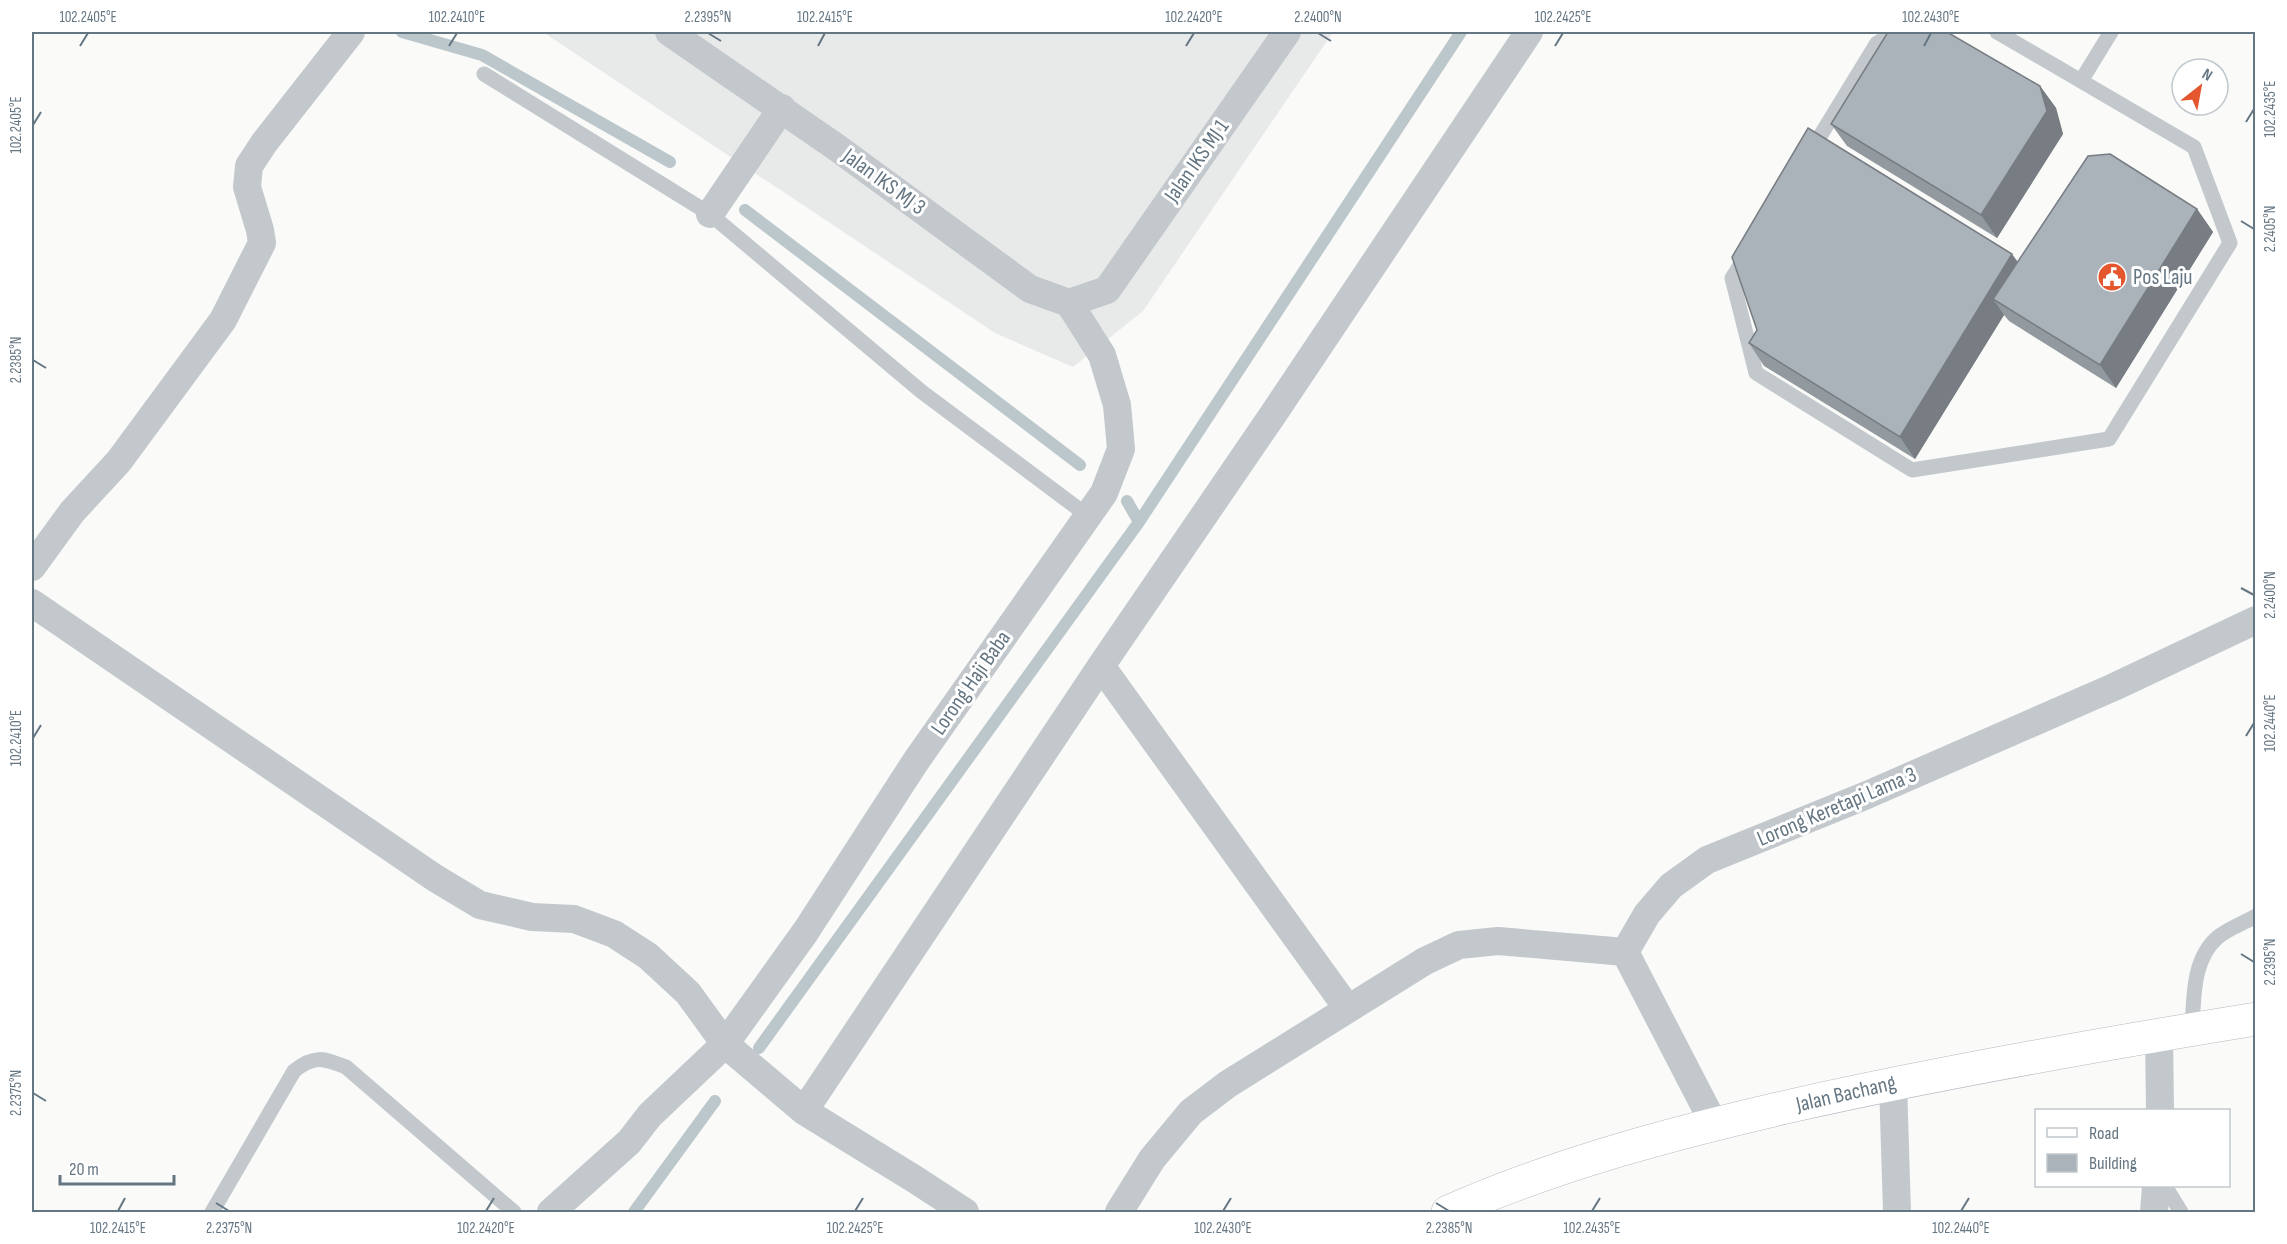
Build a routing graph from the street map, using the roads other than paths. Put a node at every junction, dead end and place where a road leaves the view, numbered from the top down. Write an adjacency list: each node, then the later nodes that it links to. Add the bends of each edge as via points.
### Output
1 (669, 32): 10 (street, Jalan IKS MJ 3)
2 (1287, 32): 14 (street, Jalan IKS MJ 1, via 1107,290)
3 (1528, 32): 19 (street)
4 (1897, 32): 11 (lane, via 1877,43)
5 (1997, 32): 9 (lane)
6 (2111, 32): 9 (lane)
7 (350, 33): 16 (street, via 249,166 248,187 262,243 223,320 119,461 72,512)
8 (484, 74): 12 (lane)
9 (2081, 81): 13 (lane, via 2194,147 2230,243 2109,438 1912,470 1756,373 1732,278)
10 (782, 108): 12 (street); 14 (street, Jalan IKS MJ 3, via 1030,289)
11 (1805, 161)
12 (710, 214): 15 (lane, via 922,392)
13 (1756, 239)
14 (1069, 303): 15 (street, Lorong Haji Baba, via 1102,356 1117,405 1121,449 1104,493)
15 (1088, 516): 26 (street, Lorong Haji Baba, via 916,760 806,931)
16 (32, 567)
17 (32, 603): 26 (street, via 480,905 532,917 574,919 614,934 648,956 688,993)
18 (2256, 620): 21 (street, Lorong Keretapi Lama 3, via 1867,795 1707,860 1671,886 1647,914)
19 (1101, 666): 22 (street); 29 (street)
20 (2256, 916): 24 (lane, via 2218,937 2203,955 2196,979)
21 (1625, 952): 22 (street, via 1498,941 1459,945 1425,961); 30 (street)
22 (1348, 1009): 37 (street, via 1228,1084 1191,1112 1152,1159)
23 (2256, 1019): 24 (street, Jalan Bachang)
24 (2192, 1029): 25 (street, Jalan Bachang)
25 (2159, 1035): 27 (street, Jalan Bachang); 28 (street)
26 (725, 1044): 29 (street); 35 (street, Lorong Haji Baba, via 650,1115 629,1142)
27 (1893, 1083): 30 (street, Jalan Bachang); 39 (street)
28 (2160, 1109)
29 (804, 1111): 36 (street)
30 (1714, 1124): 38 (street, Jalan Bachang, via 1555,1172)
31 (2156, 1187): 40 (street)
32 (2166, 1187): 41 (lane)
33 (212, 1212): 34 (lane, via 294,1071 306,1061 325,1059 346,1067)
34 (514, 1212)
35 (551, 1212)
36 (965, 1212)
37 (1119, 1212)
38 (1448, 1212)
39 (1897, 1212)
40 (2154, 1212)
41 (2181, 1212)

